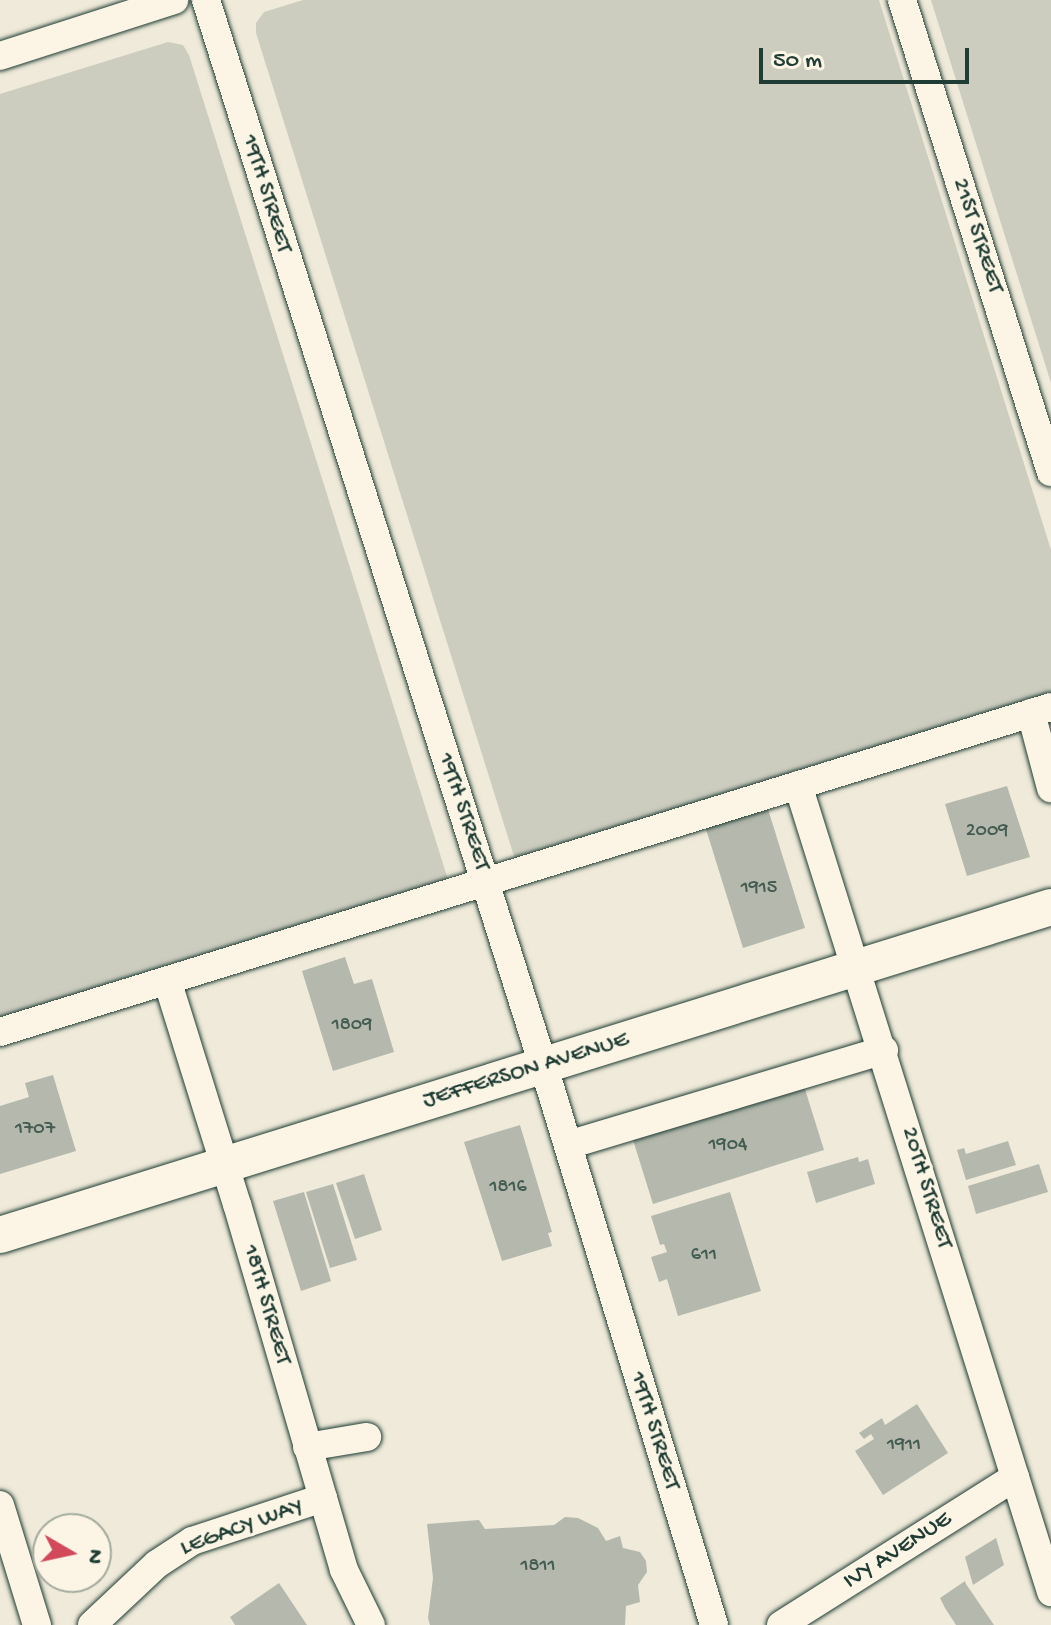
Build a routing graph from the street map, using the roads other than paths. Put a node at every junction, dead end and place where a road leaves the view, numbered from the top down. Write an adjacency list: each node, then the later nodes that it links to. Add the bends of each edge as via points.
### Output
1 (174, 0): 4 (street)
2 (206, 0): 9 (street, 19TH STREET)
3 (902, 0): 5 (street, 21ST STREET)
4 (0, 56)
5 (1051, 472)
6 (1041, 710): 7 (street); 8 (street)
7 (798, 785): 9 (street); 11 (street, 20TH STREET)
8 (1051, 788)
9 (486, 884): 12 (street); 15 (street, 19TH STREET)
10 (1051, 907): 11 (main road, JEFFERSON AVENUE)
11 (858, 967): 14 (street, 20TH STREET); 15 (main road, JEFFERSON AVENUE)
12 (168, 983): 13 (street); 17 (street, 18TH STREET)
13 (0, 1032)
14 (884, 1050): 16 (street); 21 (street, 20TH STREET)
15 (542, 1066): 16 (street, 19TH STREET); 17 (main road, JEFFERSON AVENUE)
16 (568, 1145): 28 (street, 19TH STREET)
17 (225, 1165): 18 (main road, JEFFERSON AVENUE); 20 (street, 18TH STREET)
18 (0, 1235)
19 (367, 1437): 20 (street)
20 (307, 1447): 22 (street, 18TH STREET)
21 (1015, 1477): 24 (street, 20TH STREET); 29 (street, IVY AVENUE)
22 (323, 1498): 25 (street, LEGACY WAY, via 192,1541 157,1564); 27 (street, 18TH STREET, via 344,1570)
23 (3, 1522): 26 (street)
24 (1051, 1592)
25 (107, 1620)
26 (37, 1625)
27 (371, 1625)
28 (714, 1625)
29 (781, 1625)

